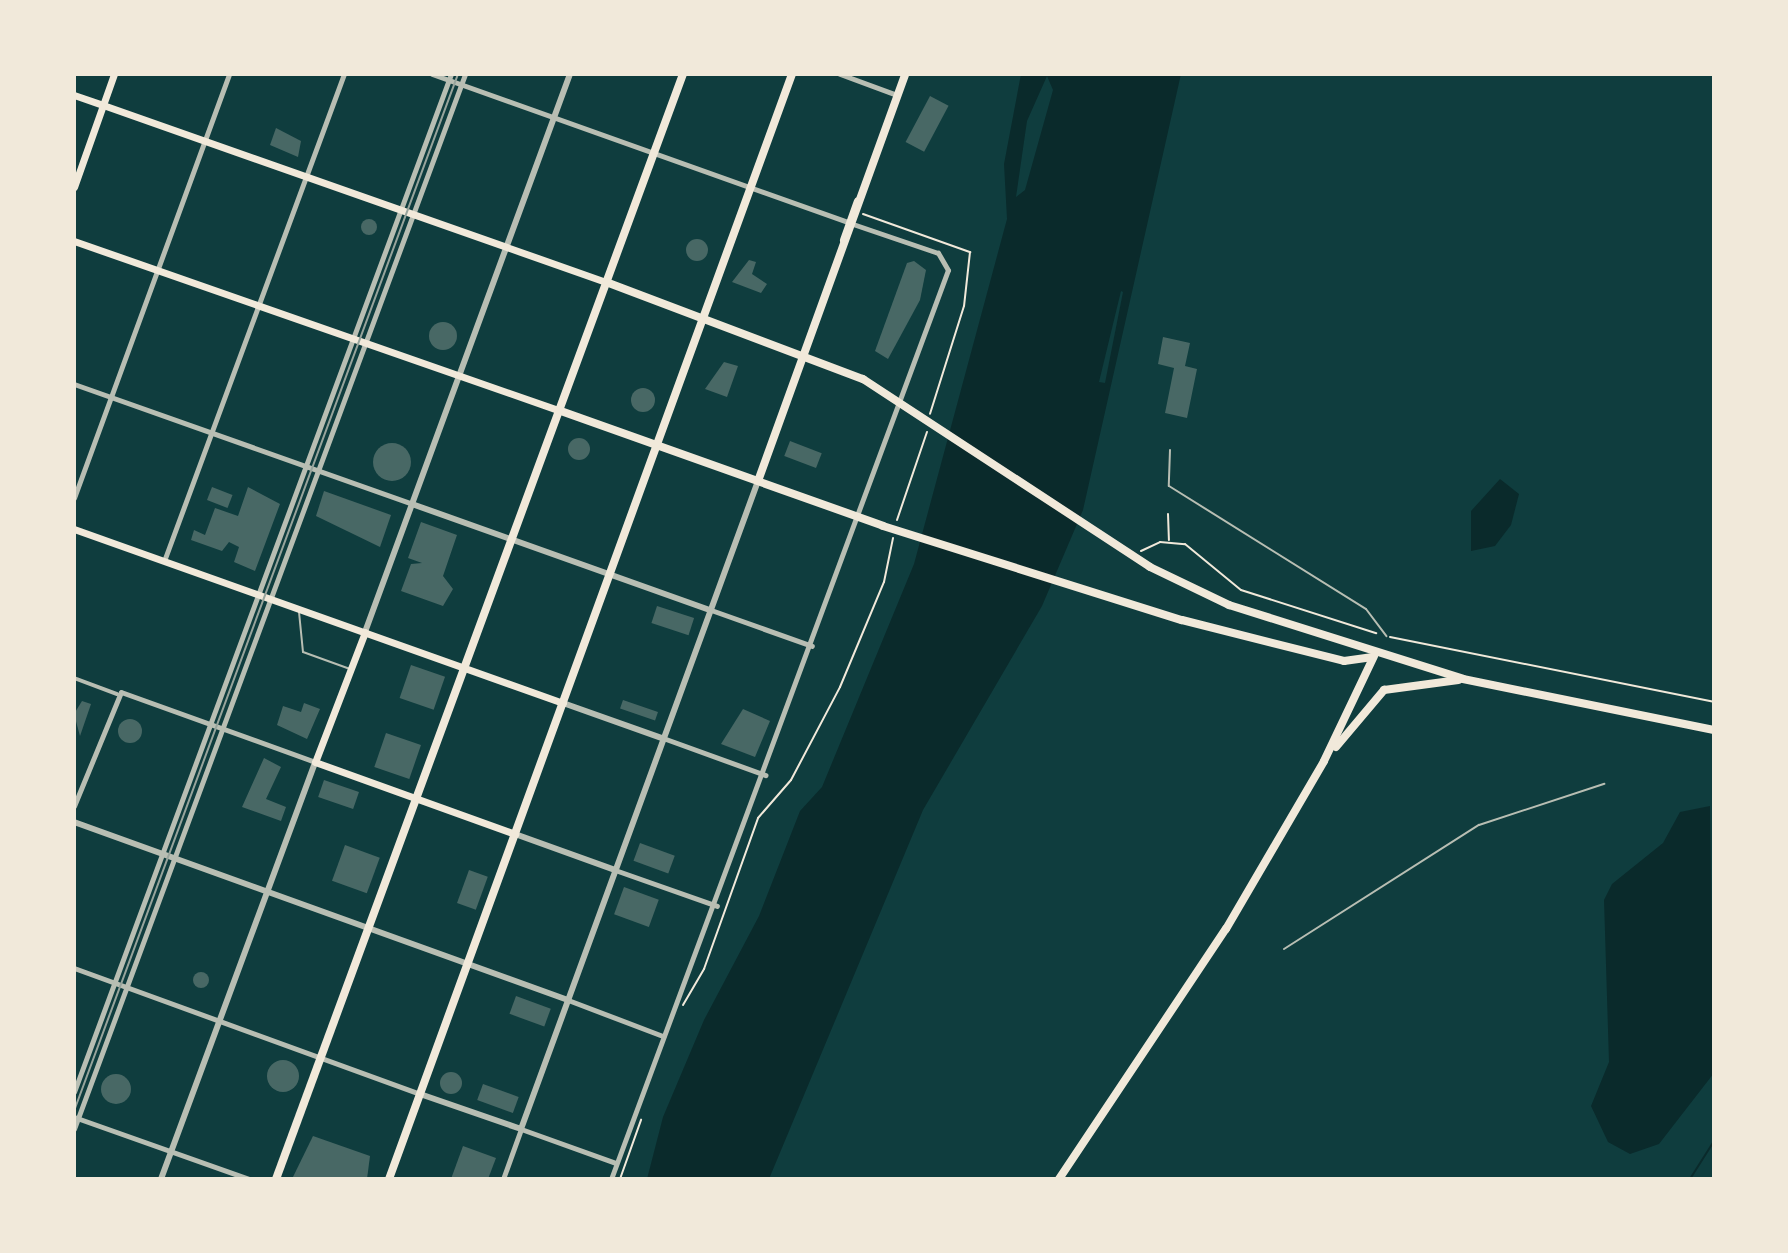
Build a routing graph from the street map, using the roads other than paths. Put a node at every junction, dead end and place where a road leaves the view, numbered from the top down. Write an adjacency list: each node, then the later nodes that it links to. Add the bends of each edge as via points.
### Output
1 (114, 74): 15 (main road)
2 (229, 74): 17 (street)
3 (344, 74): 19 (street)
4 (432, 74): 11 (street)
5 (465, 74): 12 (street)
6 (570, 74): 16 (street)
7 (683, 74): 18 (highway)
8 (792, 74): 21 (highway)
9 (840, 74): 14 (street)
10 (905, 74): 14 (highway)
11 (450, 77): 12 (street); 22 (street)
12 (461, 84): 16 (street); 23 (street)
13 (74, 95): 15 (main road)
14 (897, 95): 24 (highway)
15 (103, 105): 17 (main road); 20 (main road)
16 (554, 117): 18 (street); 26 (street)
17 (205, 141): 19 (main road); 27 (street)
18 (654, 154): 21 (street); 28 (highway)
19 (306, 176): 22 (main road); 29 (street)
20 (74, 187)
21 (750, 187): 24 (street); 30 (highway)
22 (401, 210): 23 (main road); 31 (street)
23 (413, 215): 26 (main road); 32 (street)
24 (850, 223): 33 (highway); 46 (street, via 946,260 947,274)
25 (74, 241): 27 (main road)
26 (507, 247): 28 (main road); 34 (street)
27 (158, 269): 29 (main road); 36 (street)
28 (606, 282): 30 (highway); 37 (highway)
29 (258, 304): 31 (main road); 38 (street)
30 (704, 318): 33 (highway); 39 (highway)
31 (353, 337): 32 (main road); 41 (street)
32 (366, 342): 34 (main road); 42 (street)
33 (804, 352): 43 (highway); 58 (highway, via 883,389 1150,567 1229,605 1348,641)
34 (460, 375): 37 (main road); 45 (street)
35 (74, 384): 36 (street)
36 (111, 397): 38 (street); 44 (street)
37 (558, 410): 39 (highway); 48 (highway)
38 (211, 433): 41 (street); 49 (street)
39 (657, 445): 43 (highway); 50 (highway)
40 (1170, 450): 56 (lane, via 1169,486 1366,609)
41 (307, 467): 42 (street); 51 (street)
42 (318, 472): 45 (street); 52 (street)
43 (758, 481): 46 (highway); 54 (street)
44 (74, 498)
45 (412, 504): 48 (street); 55 (street)
46 (860, 516): 57 (street); 58 (highway, via 1137,606 1344,661)
47 (74, 529): 49 (main road)
48 (511, 539): 50 (street); 59 (highway)
49 (164, 561): 51 (main road)
50 (610, 574): 54 (street); 64 (highway)
51 (258, 594): 52 (main road); 65 (street)
52 (271, 598): 53 (main road); 66 (street)
53 (299, 608): 55 (main road); 60 (lane, via 303,652)
54 (710, 610): 57 (street); 68 (street)
55 (365, 632): 59 (main road); 60 (main road)
56 (1386, 636)
57 (812, 646): 71 (street)
58 (1374, 656): 62 (highway); 69 (highway)
59 (463, 668): 64 (main road); 73 (highway)
60 (351, 670): 70 (main road)
61 (74, 678): 63 (street)
62 (1463, 679): 67 (highway); 69 (highway, via 1384,690)
63 (117, 694): 65 (street); 74 (street)
64 (563, 703): 68 (street); 76 (highway)
65 (212, 723): 66 (street); 77 (street)
66 (221, 728): 70 (street); 78 (street)
67 (1714, 730)
68 (662, 738): 71 (street); 79 (street)
69 (1324, 761): 105 (highway, via 1226,929)
70 (315, 762): 73 (main road); 80 (street)
71 (765, 775): 81 (street)
72 (1604, 784): 83 (lane, via 1479,825)
73 (416, 798): 76 (main road); 82 (highway)
74 (74, 806)
75 (74, 822): 77 (street)
76 (515, 834): 79 (street); 84 (highway)
77 (161, 853): 78 (street); 86 (street)
78 (175, 858): 80 (street); 87 (street)
79 (615, 870): 81 (street); 88 (street)
80 (268, 891): 82 (street); 89 (street)
81 (717, 906): 90 (street)
82 (368, 927): 84 (street); 91 (highway)
83 (1284, 949)
84 (468, 963): 88 (street); 93 (highway)
85 (74, 968): 86 (street)
86 (114, 983): 87 (street); 92 (street)
87 (126, 988): 89 (street); 94 (street)
88 (568, 1000): 90 (street); 96 (street)
89 (219, 1021): 91 (street); 97 (street)
90 (663, 1036): 98 (street)
91 (320, 1058): 93 (street); 101 (highway)
92 (74, 1092)
93 (420, 1094): 96 (street); 102 (highway)
94 (76, 1118): 95 (street); 97 (street)
95 (74, 1129)
96 (521, 1129): 98 (street); 103 (street)
97 (171, 1151): 99 (street); 100 (street)
98 (616, 1163): 104 (street)
99 (161, 1179)
100 (249, 1179)
101 (276, 1179)
102 (389, 1179)
103 (503, 1179)
104 (611, 1179)
105 (1059, 1179)

